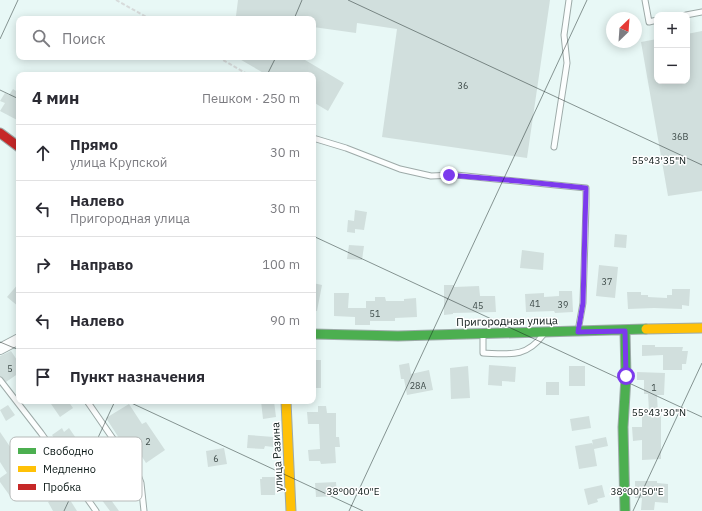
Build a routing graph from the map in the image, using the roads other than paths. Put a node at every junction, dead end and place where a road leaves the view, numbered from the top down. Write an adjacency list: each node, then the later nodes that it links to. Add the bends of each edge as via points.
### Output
1 (570, 0): 9 (lane, via 564,35 567,63)
2 (645, 0): 5 (lane, via 648,22)
3 (702, 12): 4 (lane)
4 (690, 14)
5 (654, 21)
6 (2, 138): 8 (street)
7 (316, 139): 13 (lane, via 418,174 456,175 586,188 583,303)
8 (16, 145)
9 (554, 147)
10 (702, 328): 11 (street, Пригородная улица)
11 (625, 331): 13 (street, Пригородная улица); 30 (street)
12 (545, 332): 13 (street, Пригородная улица); 15 (street, Пригородная улица); 15 (lane, via 530,349 510,354 483,353)
13 (578, 332)
14 (316, 334): 15 (street, Пригородная улица)
15 (483, 334)
16 (16, 341): 17 (street)
17 (0, 349)
18 (0, 380): 19 (lane)
19 (16, 401)
20 (19, 404): 23 (lane)
21 (89, 404): 24 (lane)
22 (286, 404): 29 (street, улица Разина)
23 (44, 437)
24 (112, 437)
25 (142, 483): 28 (lane)
26 (89, 501): 27 (lane)
27 (96, 511)
28 (144, 511)
29 (291, 511)
30 (625, 511)

